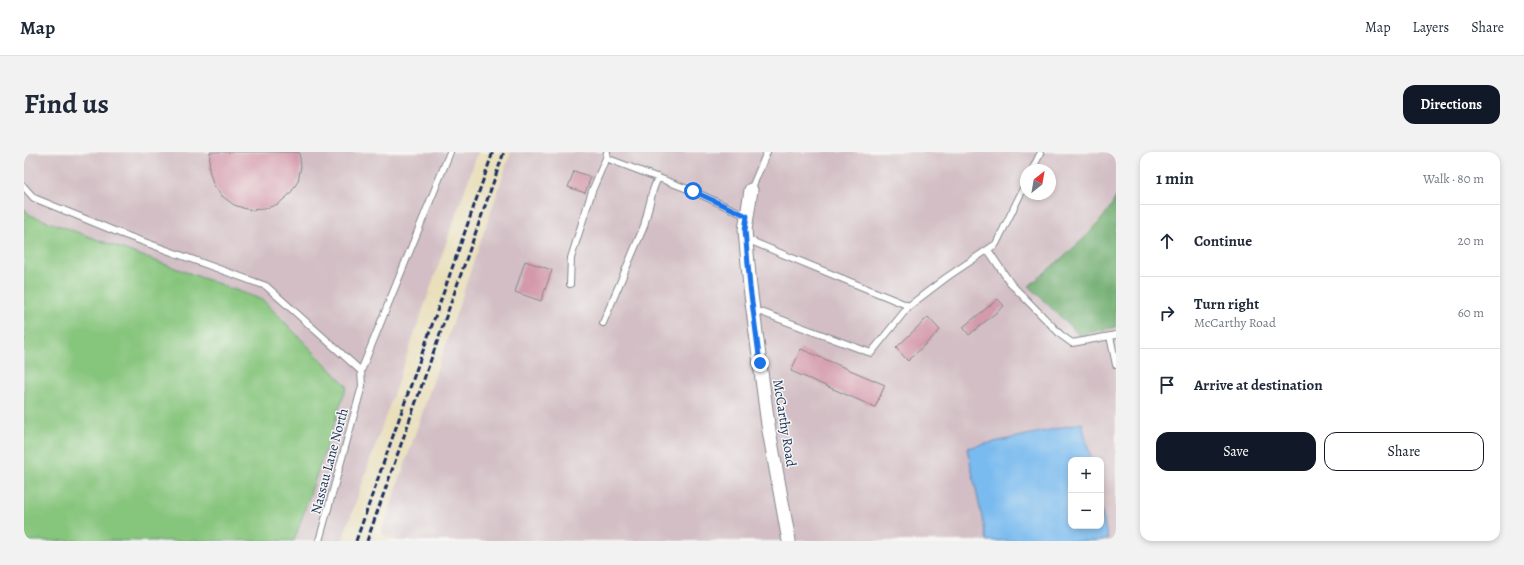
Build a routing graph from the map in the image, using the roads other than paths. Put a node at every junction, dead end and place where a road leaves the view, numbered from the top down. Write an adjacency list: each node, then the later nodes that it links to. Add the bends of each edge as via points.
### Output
1 (450, 152): 19 (lane)
2 (767, 152): 8 (lane)
3 (1040, 154): 5 (lane)
4 (607, 155): 6 (lane); 13 (lane, via 592,191 571,258)
5 (1035, 164)
6 (658, 177): 10 (lane); 16 (lane, via 644,226)
7 (24, 187): 19 (lane, via 34,198 41,201 122,234 266,286)
8 (751, 190): 10 (street, McCarthy Road)
9 (1020, 195): 12 (lane, via 996,244)
10 (747, 216): 11 (street, McCarthy Road)
11 (746, 239): 14 (lane); 15 (street, McCarthy Road)
12 (988, 250): 14 (lane); 17 (lane, via 1011,284 1072,343)
13 (570, 284)
14 (909, 306): 15 (lane, via 871,353)
15 (753, 309): 21 (street, McCarthy Road, via 768,425)
16 (603, 323)
17 (1113, 336): 18 (lane)
18 (1116, 365)
19 (361, 371): 20 (lane, Nassau Lane North, via 362,386)
20 (319, 541)
21 (789, 541)

